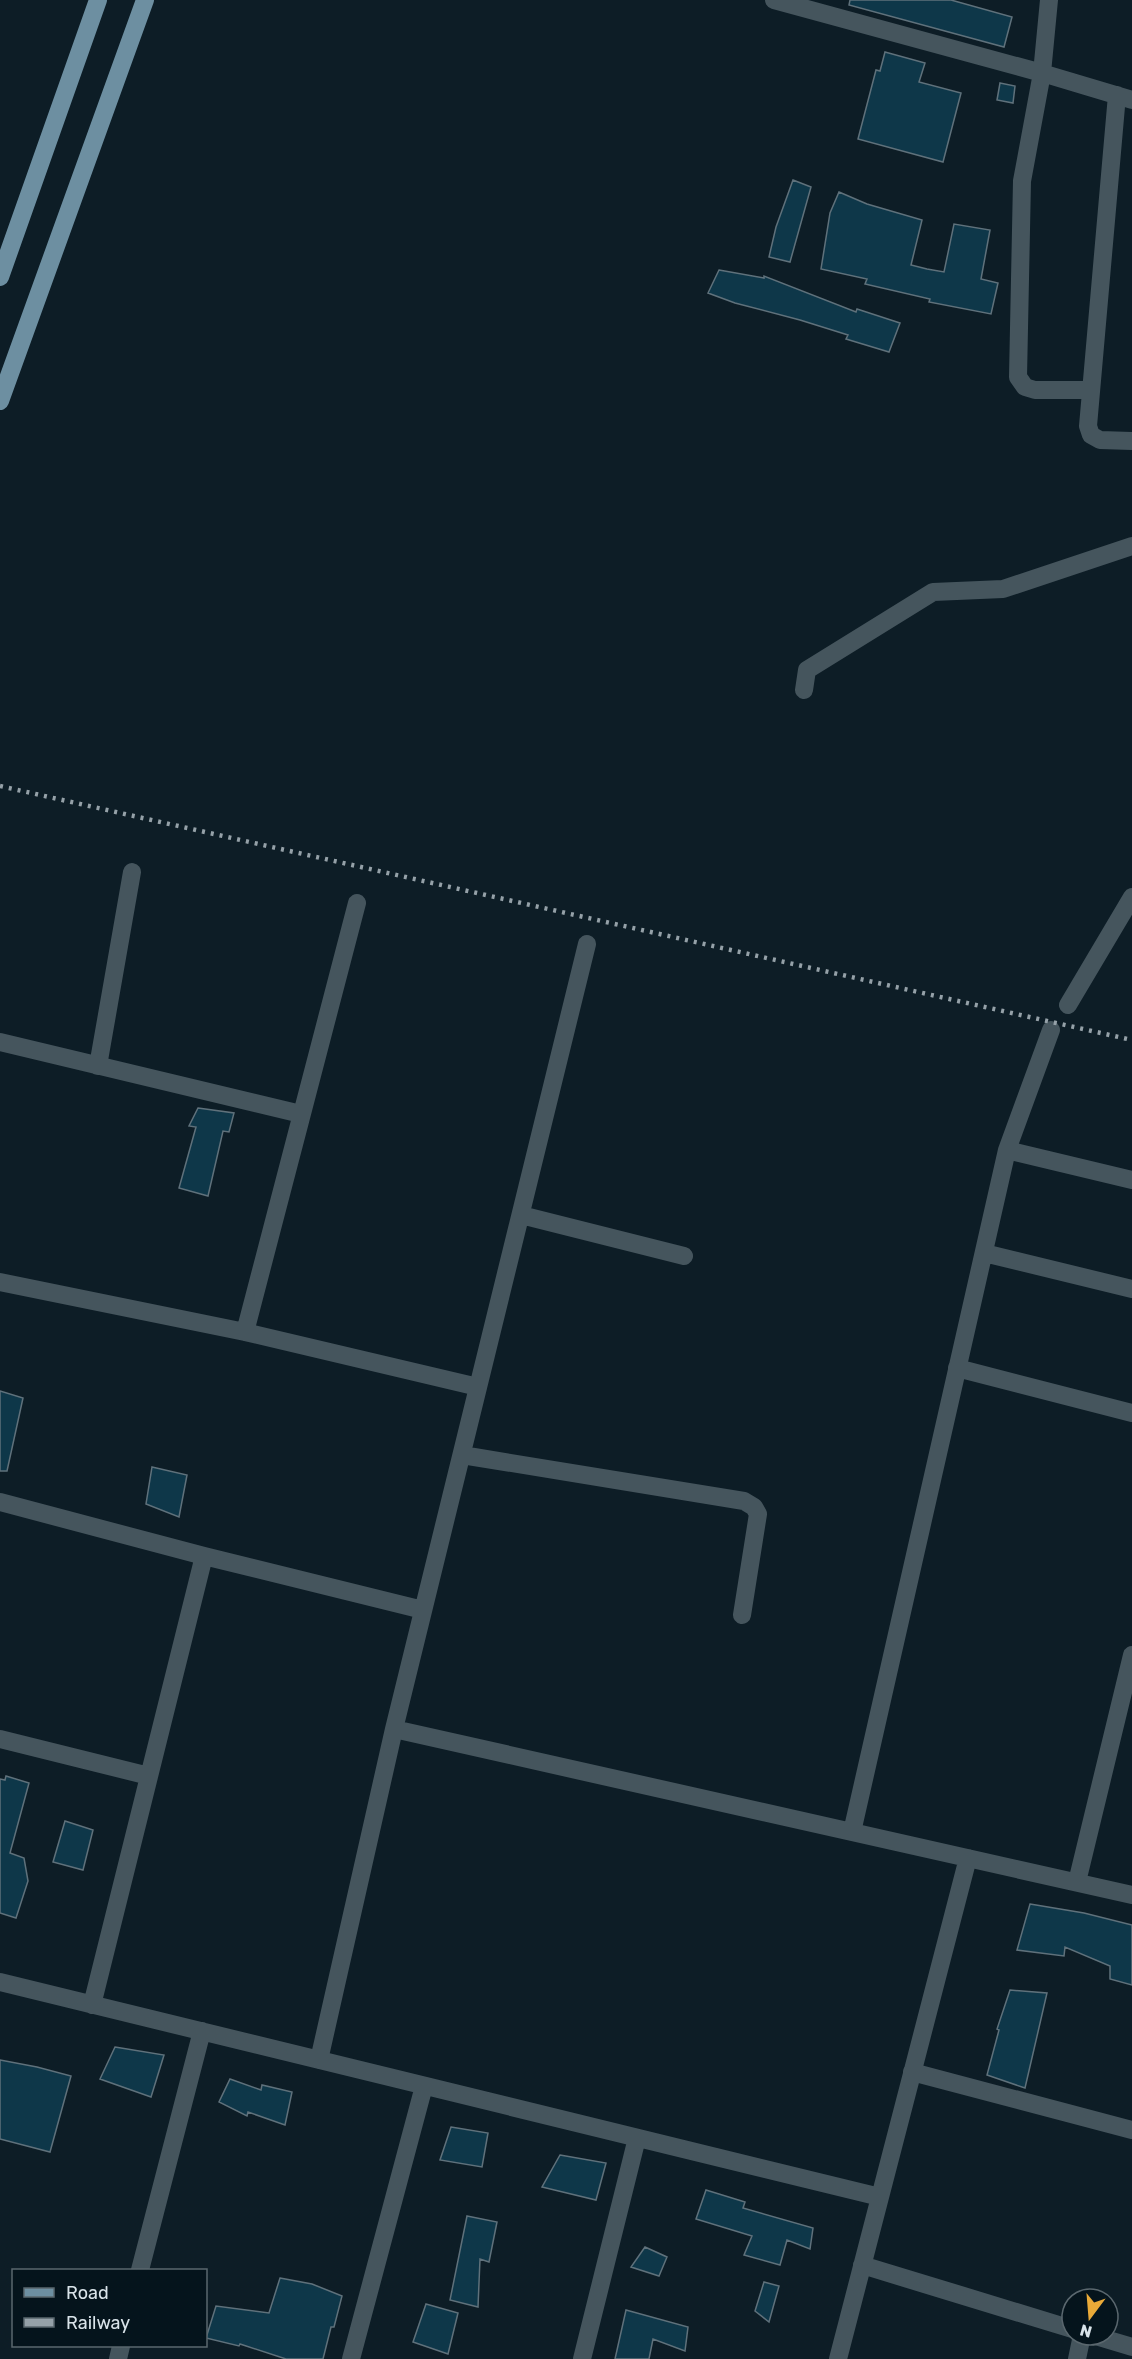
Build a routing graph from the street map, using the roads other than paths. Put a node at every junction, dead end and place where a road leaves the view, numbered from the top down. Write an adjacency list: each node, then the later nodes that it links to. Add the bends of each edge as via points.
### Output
1 (98, 0): 7 (main road)
2 (145, 0): 9 (main road)
3 (774, 0): 5 (street)
4 (1049, 0): 5 (street)
5 (1042, 73): 6 (street); 8 (street, via 1022,181 1018,377 1025,387 1035,390)
6 (1125, 98): 8 (street)
7 (0, 277)
8 (1091, 390): 10 (street, via 1091,435 1100,440)
9 (0, 401)
10 (1132, 441)
11 (1132, 546): 12 (street, via 1003,589 933,592 807,670)
12 (804, 690)
13 (132, 872): 20 (street)
14 (1132, 897): 17 (street)
15 (357, 903): 21 (street)
16 (587, 944): 24 (street)
17 (1068, 1005)
18 (1051, 1030): 22 (street)
19 (0, 1042): 20 (street)
20 (98, 1066): 21 (street)
21 (301, 1114): 29 (street)
22 (1007, 1150): 23 (street); 25 (street)
23 (1132, 1180)
24 (520, 1215): 26 (street); 31 (street)
25 (984, 1253): 28 (street); 30 (street)
26 (684, 1256)
27 (0, 1282): 29 (street)
28 (1132, 1289)
29 (245, 1332): 31 (street)
30 (957, 1368): 32 (street); 42 (street)
31 (478, 1387): 33 (street)
32 (1132, 1413)
33 (462, 1455): 36 (street); 37 (street, via 744,1501 758,1514)
34 (0, 1502): 35 (street)
35 (204, 1556): 36 (street); 41 (street)
36 (423, 1610): 39 (street)
37 (742, 1615)
38 (1132, 1655): 44 (street)
39 (394, 1729): 42 (street); 49 (street)
40 (0, 1739): 41 (street)
41 (149, 1776): 47 (street)
42 (852, 1832): 43 (street)
43 (968, 1858): 44 (street); 50 (street)
44 (1077, 1882): 45 (street)
45 (1132, 1895)
46 (0, 1982): 47 (street)
47 (92, 2005): 48 (street)
48 (202, 2031): 49 (street); 56 (street)
49 (319, 2060): 51 (street)
50 (912, 2072): 52 (street); 54 (street)
51 (424, 2086): 53 (street); 58 (street)
52 (1132, 2130)
53 (637, 2138): 54 (street); 59 (street)
54 (880, 2197): 55 (street)
55 (862, 2265): 57 (street); 60 (street)
56 (141, 2269)
57 (1060, 2325)
58 (351, 2359)
59 (582, 2359)
60 (838, 2359)

